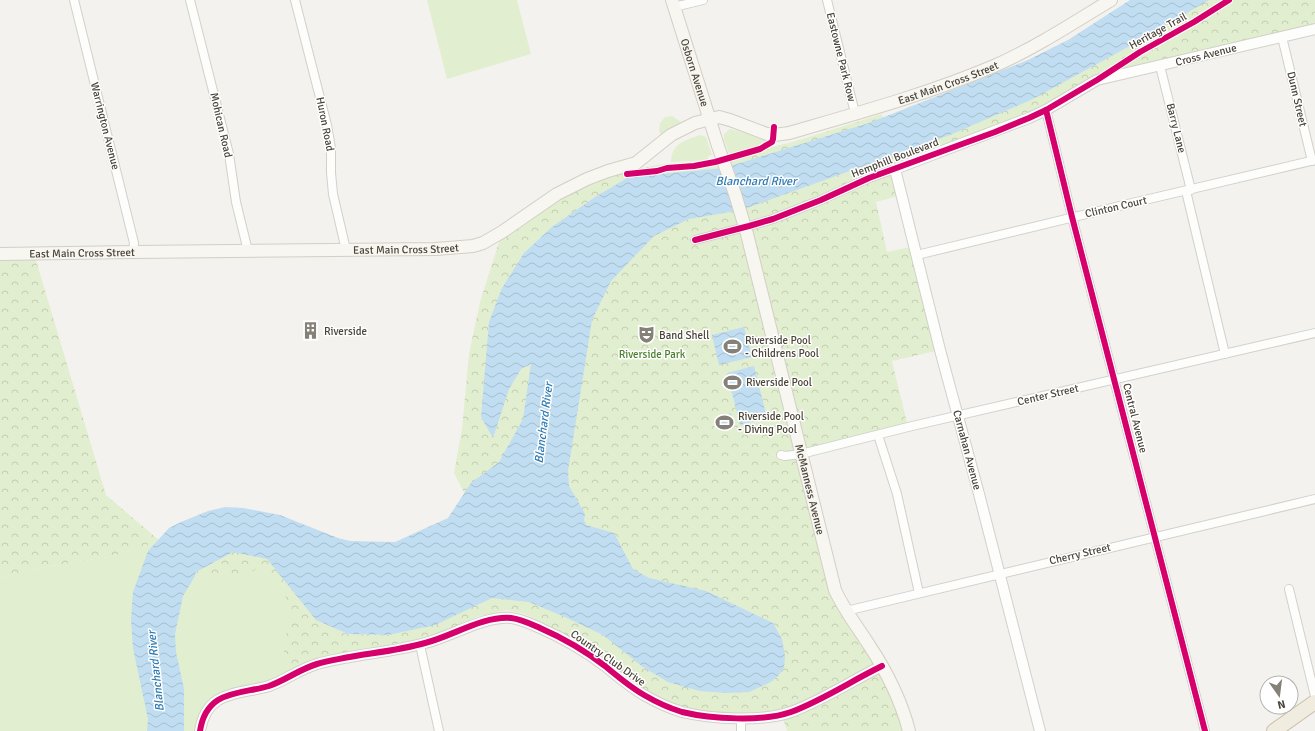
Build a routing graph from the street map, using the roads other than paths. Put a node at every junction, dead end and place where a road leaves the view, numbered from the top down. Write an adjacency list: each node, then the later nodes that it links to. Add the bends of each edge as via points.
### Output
1 (74, 0): 23 (street, Warrington Avenue, via 134,242)
2 (190, 0): 22 (street, Mohican Road, via 229,154 235,197)
3 (294, 0): 21 (street, Huron Road, via 327,125 333,194)
4 (703, 0): 7 (street)
5 (827, 0): 13 (street, Eastowne Park Row)
6 (1111, 0): 13 (main road, East Main Cross Street, via 996,65 944,86)
7 (673, 4): 14 (main road, Osborn Avenue)
8 (1315, 29): 9 (street, Cross Avenue)
9 (1282, 37): 10 (street, Cross Avenue); 15 (street, Dunn Street)
10 (1160, 66): 11 (street, Cross Avenue); 17 (street, Barry Lane)
11 (1097, 80): 12 (street, Hemphill Boulevard)
12 (1046, 110): 16 (street, Hemphill Boulevard); 18 (street, Central Avenue)
13 (855, 113): 14 (main road, East Main Cross Street, via 789,134 774,135 725,118)
14 (709, 120): 19 (main road, Osborn Avenue, bridge); 21 (main road, East Main Cross Street, via 679,130 636,163 587,179 557,194 483,243 452,249)
15 (1313, 160): 17 (street, Clinton Court)
16 (895, 169): 20 (street, Hemphill Boulevard, via 773,219); 25 (street, Carnahan Avenue)
17 (1188, 190): 18 (street, Clinton Court); 27 (street, Barry Lane)
18 (1072, 217): 25 (street, Clinton Court); 28 (street, Central Avenue)
19 (747, 234): 31 (main road, McManness Avenue)
20 (695, 240)
21 (346, 250): 22 (main road, East Main Cross Street)
22 (248, 251): 23 (main road, East Main Cross Street)
23 (132, 252): 24 (main road, East Main Cross Street)
24 (0, 254)
25 (917, 255): 29 (street, Carnahan Avenue)
26 (1315, 333): 27 (street, Center Street)
27 (1225, 354): 28 (street, Center Street)
28 (1115, 379): 29 (street, Center Street); 34 (street, Central Avenue)
29 (958, 416): 30 (street, Center Street); 35 (street, Carnahan Avenue)
30 (878, 435): 31 (street, Center Street); 37 (street, via 897,494)
31 (802, 454): 32 (street, Center Street); 38 (main road, McManness Avenue, via 835,590)
32 (781, 455)
33 (1315, 499): 34 (street, Cherry Street)
34 (1155, 537): 35 (street, Cherry Street); 49 (street, Central Avenue)
35 (1000, 574): 37 (street, Cherry Street); 48 (street, Carnahan Avenue)
36 (1289, 589): 41 (street)
37 (920, 593): 38 (street, Cherry Street)
38 (846, 611): 40 (main road, McManness Avenue)
39 (420, 645): 43 (street, Country Club Drive, via 485,621 505,618 520,620 575,644 641,694 666,706 694,714); 44 (street, Country Club Drive, via 317,664 271,685 227,696 208,709); 45 (street)
40 (882, 666): 43 (street, Country Club Drive, via 823,698 790,712); 47 (main road, McManness Avenue, via 896,693)
41 (1315, 696)
42 (1315, 702): 50 (highway)
43 (742, 718): 46 (street)
44 (200, 731)
45 (439, 731)
46 (740, 731)
47 (910, 731)
48 (1040, 731)
49 (1205, 731)
50 (1274, 731)

